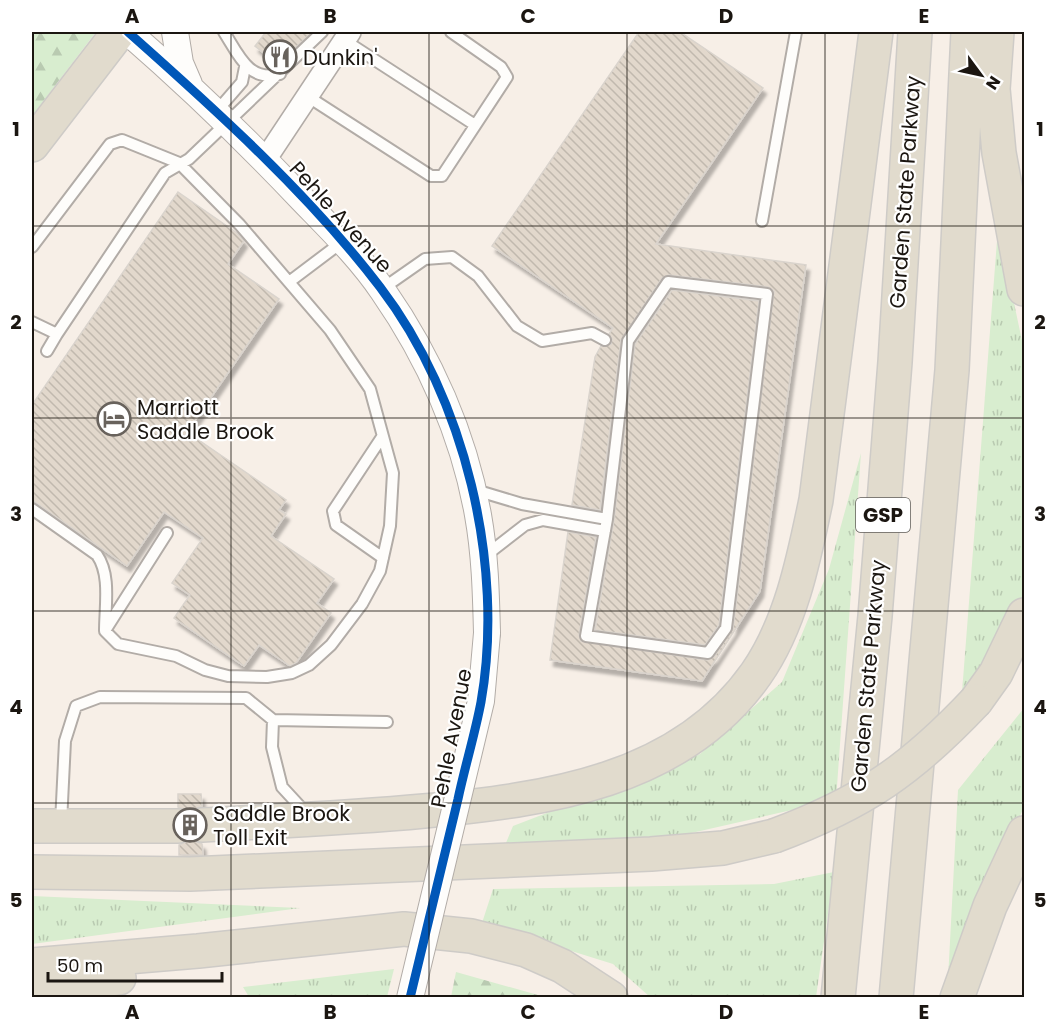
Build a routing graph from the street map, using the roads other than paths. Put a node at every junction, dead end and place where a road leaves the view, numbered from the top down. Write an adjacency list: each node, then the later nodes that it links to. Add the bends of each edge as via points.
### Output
1 (119, 32): 19 (highway)
2 (128, 32): 15 (street, Pehle Avenue)
3 (176, 32): 15 (street, via 180,63)
4 (224, 32): 13 (lane)
5 (322, 32): 14 (lane)
6 (451, 32): 18 (lane, via 501,66 507,77)
7 (796, 32): 22 (lane)
8 (876, 32): 44 (highway, via 816,500 803,564 780,627 756,674 723,712 677,748 626,774 564,793 496,805)
9 (915, 32): 53 (highway, Garden State Parkway / GSP, via 875,616)
10 (968, 32): 54 (highway, GSP, via 952,370)
11 (997, 32): 27 (highway, via 993,89 999,153)
12 (347, 36): 16 (street); 18 (lane)
13 (245, 67): 14 (lane, via 258,75); 17 (lane, via 242,82)
14 (280, 74): 17 (lane)
15 (190, 87): 17 (street, Pehle Avenue)
16 (307, 96): 18 (lane, via 431,176 442,176); 20 (street)
17 (222, 117): 20 (street, Pehle Avenue); 21 (lane, via 189,159)
18 (476, 125)
19 (32, 145)
20 (265, 160): 23 (street, Pehle Avenue)
21 (179, 163): 24 (lane, via 122,140 110,144); 25 (lane); 29 (lane, via 165,173)
22 (762, 221)
23 (343, 241): 25 (lane); 26 (street, Pehle Avenue)
24 (32, 248)
25 (289, 282): 32 (lane, via 330,330 370,389)
26 (382, 289): 30 (lane, via 425,259 452,258 478,276 517,326 542,341 592,333); 33 (street, Pehle Avenue, via 443,397)
27 (1024, 289)
28 (32, 322): 29 (lane)
29 (57, 334): 31 (lane)
30 (605, 340)
31 (47, 351)
32 (382, 437): 39 (lane, via 393,473 390,526); 39 (lane, via 333,511 336,525)
33 (472, 489): 35 (lane, via 522,504); 38 (street, Pehle Avenue)
34 (32, 509): 41 (lane, via 103,563)
35 (607, 519): 36 (lane); 36 (lane, via 628,341 668,282 767,294 726,628 708,653 586,636)
36 (604, 531): 38 (lane, via 543,520 525,525)
37 (167, 533): 41 (lane)
38 (484, 557): 51 (street, Pehle Avenue, bridge, via 487,633 481,701)
39 (383, 558): 41 (lane, via 362,604 331,645 309,665 292,673 228,676 176,656 118,644)
40 (1024, 615): 47 (highway, bridge, via 996,673 976,701 935,744 857,801 774,836 723,848 651,854 190,874)
41 (105, 631)
42 (273, 720): 43 (lane); 44 (lane, via 272,747 282,787); 45 (lane, via 246,698 100,696 76,706)
43 (387, 722)
44 (312, 819): 45 (highway)
45 (40, 826)
46 (1024, 833): 55 (highway, via 990,906)
47 (32, 872)
48 (198, 951): 49 (highway); 50 (highway, via 132,977); 52 (highway, via 404,929 471,936 526,950 562,966)
49 (32, 965)
50 (32, 989)
51 (410, 998)
52 (611, 998)
53 (838, 998)
54 (896, 998)
55 (957, 998)

